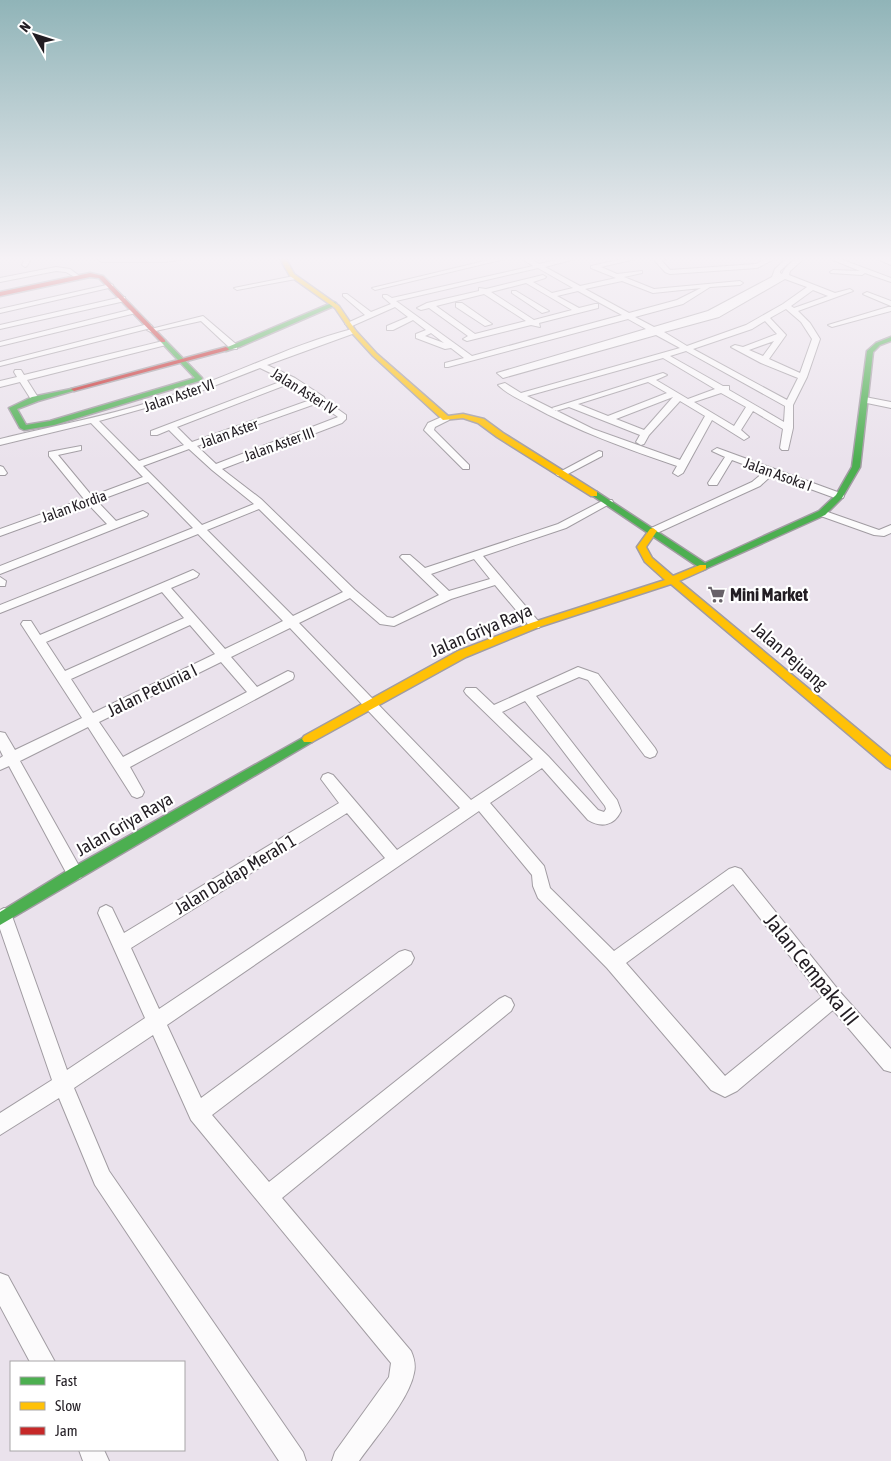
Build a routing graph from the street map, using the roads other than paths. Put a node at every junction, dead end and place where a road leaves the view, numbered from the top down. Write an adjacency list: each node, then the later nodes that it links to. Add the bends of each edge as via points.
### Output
1 (88, 325): 30 (street)
2 (147, 325): 19 (street)
3 (165, 325): 19 (street)
4 (211, 325): 27 (street)
5 (285, 325): 27 (street)
6 (354, 325): 18 (street, Jalan Aster VI)
7 (396, 325): 20 (street)
8 (424, 325): 21 (street)
9 (456, 325): 10 (street, via 470,338)
10 (520, 325)
11 (537, 325): 24 (street)
12 (595, 325): 24 (street)
13 (644, 325): 22 (street)
14 (681, 325): 22 (street)
15 (752, 325): 29 (street)
16 (773, 325): 23 (street)
17 (806, 325): 40 (street, via 816,338)
18 (351, 327): 36 (street, Jalan Aster VI); 59 (street)
19 (150, 328): 26 (street); 30 (street)
20 (390, 328)
21 (431, 330): 28 (street); 28 (street, via 419,336)
22 (655, 332): 29 (street); 48 (street, via 503,378)
23 (782, 335): 34 (street); 34 (street, via 739,348)
24 (554, 336): 32 (street)
25 (891, 339): 52 (street, Jalan Griya Raya, via 870,351)
26 (163, 343): 33 (street); 42 (street)
27 (234, 347): 33 (street)
28 (456, 348): 32 (street)
29 (685, 349): 31 (street); 44 (street)
30 (5, 351): 35 (street); 42 (street)
31 (662, 354): 39 (street); 46 (street)
32 (469, 358): 37 (street)
33 (180, 361): 50 (street); 50 (street, via 200,379 24,428 13,408)
34 (764, 361): 40 (street)
35 (0, 364)
36 (260, 365): 43 (street, Jalan Aster IV); 60 (street, Jalan Aster VI, via 160,403)
37 (448, 365)
38 (662, 375): 41 (street)
39 (586, 376): 47 (street); 48 (street)
40 (803, 377): 54 (street)
41 (649, 379): 47 (street); 49 (street)
42 (23, 380): 45 (street); 50 (street)
43 (292, 380): 51 (street, Jalan Aster IV); 63 (street)
44 (748, 383): 46 (street); 54 (street)
45 (0, 384)
46 (722, 390): 49 (street); 56 (street)
47 (608, 391): 53 (street)
48 (519, 396): 69 (street, via 555,416)
49 (680, 398): 58 (street); 62 (street); 67 (street)
50 (35, 399)
51 (321, 399): 61 (street, Jalan Aster IV, via 342,414); 70 (street, Jalan Aster)
52 (865, 400): 55 (street); 86 (street, Jalan Griya Raya, via 856,467)
53 (570, 404): 57 (street); 62 (street)
54 (789, 405): 64 (street)
55 (891, 405)
56 (751, 406): 58 (street, via 740,434); 64 (street)
57 (556, 408)
58 (710, 415): 73 (street, via 680,468)
59 (446, 418): 79 (street, via 429,430); 82 (street, via 474,416)
60 (92, 419): 68 (street, Jalan Aster VI); 78 (street)
61 (342, 419): 77 (street, Jalan Aster III)
62 (608, 419): 65 (street)
63 (171, 426): 66 (street); 70 (street)
64 (788, 428): 72 (street)
65 (635, 430): 67 (street); 69 (street)
66 (154, 433)
67 (645, 434): 73 (street)
68 (0, 442)
69 (618, 443): 73 (street)
70 (192, 446): 78 (street, Jalan Aster); 80 (street)
71 (78, 448): 87 (street, via 52,454)
72 (785, 448)
73 (637, 450)
74 (717, 450): 76 (street, Jalan Asoka I)
75 (599, 454): 82 (street)
76 (730, 456): 81 (street, Jalan Asoka I); 85 (street)
77 (231, 462): 80 (street, Jalan Aster III); 84 (street, via 234,473)
78 (136, 465): 83 (street)
79 (466, 467)
80 (215, 468): 84 (street)
81 (771, 472): 86 (street, Jalan Asoka I); 95 (street, via 756,484)
82 (561, 474): 88 (street)
83 (149, 478): 87 (street, Jalan Kordia); 93 (street)
84 (229, 479): 89 (street)
85 (713, 483)
86 (840, 496): 90 (street, Jalan Griya Raya)
87 (90, 500): 92 (street); 96 (street, Jalan Kordia)
88 (608, 502): 95 (street); 97 (street, via 562,526)
89 (260, 505): 93 (street); 106 (street)
90 (822, 513): 94 (street, via 878,534); 99 (street, Jalan Griya Raya)
91 (143, 514): 92 (street)
92 (114, 525): 100 (street)
93 (199, 528): 108 (street); 110 (street)
94 (891, 528)
95 (653, 531): 99 (street); 104 (street, Jalan Pejuang, via 641,547 648,560)
96 (0, 533)
97 (476, 555): 101 (street); 103 (street)
98 (406, 557): 101 (street)
99 (705, 567): 104 (street, Jalan Griya Raya)
100 (0, 570)
101 (422, 573): 107 (street)
102 (193, 574): 105 (street)
103 (498, 580): 107 (street); 112 (street)
104 (671, 580): 112 (street, Jalan Griya Raya); 127 (street, Jalan Pejuang)
105 (164, 587): 109 (street); 113 (street)
106 (352, 593): 107 (street, via 384,621 391,623); 110 (street, Jalan Petunia I)
107 (447, 596)
108 (0, 609)
109 (191, 620): 114 (street); 116 (street)
110 (291, 622): 114 (street, Jalan Petunia I); 120 (street)
111 (27, 624): 113 (street)
112 (535, 625): 120 (street, Jalan Griya Raya, via 462,654)
113 (39, 640): 116 (street)
114 (223, 655): 118 (street); 122 (street, Jalan Petunia I)
115 (288, 676): 118 (street)
116 (64, 677): 122 (street)
117 (471, 691): 121 (street)
118 (256, 694): 128 (street)
119 (527, 694): 121 (street); 124 (street, via 578,672 593,678); 125 (street, via 612,804 612,814 602,819 593,815)
120 (369, 704): 132 (street); 134 (street, Jalan Griya Raya)
121 (493, 711): 125 (street)
122 (91, 720): 126 (street, Jalan Petunia I); 128 (street)
123 (0, 737): 126 (street)
124 (650, 752)
125 (543, 760): 132 (street)
126 (6, 761): 134 (street)
127 (891, 764)
128 (121, 765): 130 (street)
129 (328, 779): 131 (street)
130 (137, 792)
131 (349, 804): 133 (street); 137 (street, Jalan Dadap Merah 1)
132 (474, 805): 133 (street); 139 (street, via 538,870 539,885 544,894)
133 (395, 859): 142 (street)
134 (75, 873): 136 (street, Jalan Griya Raya)
135 (106, 914): 137 (street)
136 (2, 918): 144 (street)
137 (121, 944): 142 (street)
138 (405, 958): 145 (street)
139 (613, 962): 140 (street, via 704,1068 725,1087); 140 (street, Jalan Cempaka III, via 735,874)
140 (834, 998): 143 (street, Jalan Cempaka III)
141 (505, 1005): 147 (street)
142 (155, 1023): 144 (street); 145 (street)
143 (891, 1062)
144 (62, 1084): 146 (street); 150 (street, via 102,1178)
145 (198, 1113): 147 (street)
146 (0, 1125)
147 (268, 1196): 151 (street, via 403,1359 399,1384)
148 (0, 1284): 149 (street)
149 (42, 1361)
150 (294, 1461)
151 (344, 1461)

